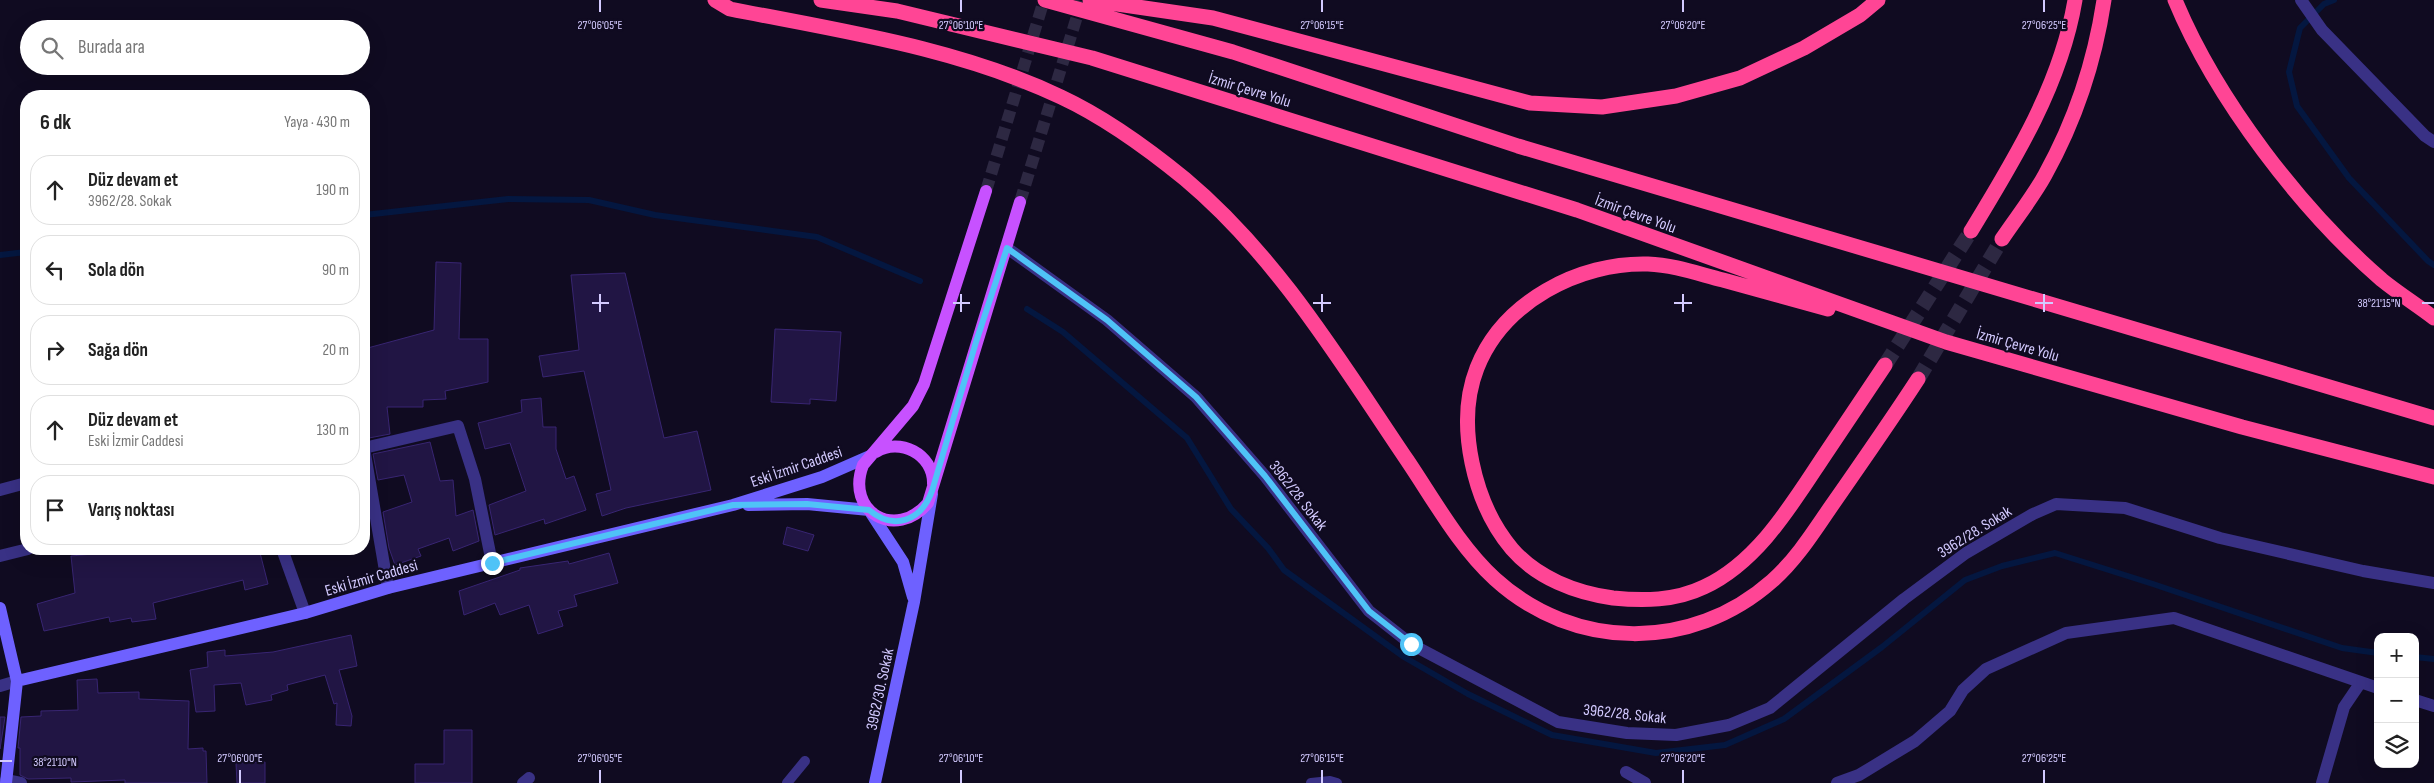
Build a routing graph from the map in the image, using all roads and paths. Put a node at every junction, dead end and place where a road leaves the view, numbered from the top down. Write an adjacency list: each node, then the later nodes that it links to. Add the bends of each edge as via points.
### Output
1 (714, 0): 19 (highway, via 730,9 898,43 994,71 1066,99 1150,151 1188,182 1272,267 1484,568 1520,598 1573,625 1630,634 1685,629 1715,618 1750,598 1774,580 1806,542)
2 (821, 0): 17 (highway, İzmir Çevre Yolu, via 897,11 1092,58 1577,210)
3 (1045, 0): 20 (highway, İzmir Çevre Yolu, via 1233,52 1518,146)
4 (1090, 0): 5 (highway, via 1213,18 1530,103 1602,107 1676,96 1740,78 1804,48 1860,15)
5 (1878, 0)
6 (2075, 0): 13 (highway, via 2070,33 2047,92 2012,164)
7 (2104, 0): 14 (highway, via 2094,50 2068,125 2045,175)
8 (2175, 0): 16 (highway, via 2222,92 2315,214 2382,280)
9 (2303, 4): 10 (street, via 2322,30)
10 (2434, 142)
11 (986, 191): 22 (main road, via 924,384 913,406)
12 (1020, 202): 15 (main road)
13 (1970, 231)
14 (2002, 239)
15 (1007, 248): 27 (main road); 34 (street, 3962/28. Sokak, via 1107,320 1196,397 1265,476 1369,611 1411,644 1558,722 1626,733 1676,735 1729,725 1770,708 1966,553 2056,504 2125,508 2220,538 2363,571)
16 (2434, 318)
17 (1946, 342): 18 (highway, via 1670,266 1627,266 1579,276 1556,285 1521,307 1502,328 1477,367 1468,424 1470,452 1480,495 1512,549 1550,579 1593,595 1649,600 1677,596 1704,587 1730,570 1765,538 1791,506); 23 (highway, İzmir Çevre Yolu, via 2242,427)
18 (1884, 365)
19 (1918, 379)
20 (2434, 418)
21 (370, 447): 33 (street, via 458,426 475,479)
22 (870, 456): 27 (main road, via 878,450 898,446 916,452 930,469); 28 (street, Eski İzmir Caddesi, via 822,477); 29 (main road, via 863,465 858,487 861,500)
23 (2434, 477)
24 (370, 483): 35 (street)
25 (20, 485): 26 (street)
26 (0, 490)
27 (932, 491): 29 (main road, via 920,512 902,520 884,519); 36 (street, 3962/30. Sokak)
28 (733, 505): 29 (street, Eski İzmir Caddesi, via 807,504); 33 (street, Eski İzmir Caddesi)
29 (869, 510): 36 (street, via 903,562)
30 (20, 551): 32 (street)
31 (284, 555): 38 (street)
32 (0, 556)
33 (492, 563): 35 (street, Eski İzmir Caddesi)
34 (2434, 583)
35 (388, 588): 38 (street, Eski İzmir Caddesi)
36 (914, 602): 50 (street, 3962/30. Sokak)
37 (0, 608): 39 (street)
38 (304, 613): 39 (street, Eski İzmir Caddesi)
39 (17, 681): 41 (street); 47 (street)
40 (2361, 682): 42 (street); 54 (street, via 2174,618 2066,633 1986,669 1963,690 1950,711 1915,742 1859,775); 55 (street, via 2344,707)
41 (0, 686)
42 (2374, 687)
43 (2419, 701): 44 (street)
44 (2434, 706)
45 (806, 761): 49 (lane)
46 (1626, 772): 53 (street)
47 (6, 782): 48 (street)
48 (21, 783)
49 (787, 783)
50 (875, 783)
51 (1311, 783): 52 (lane)
52 (1337, 783)
53 (1644, 783)
54 (1836, 783)
55 (2322, 783)

